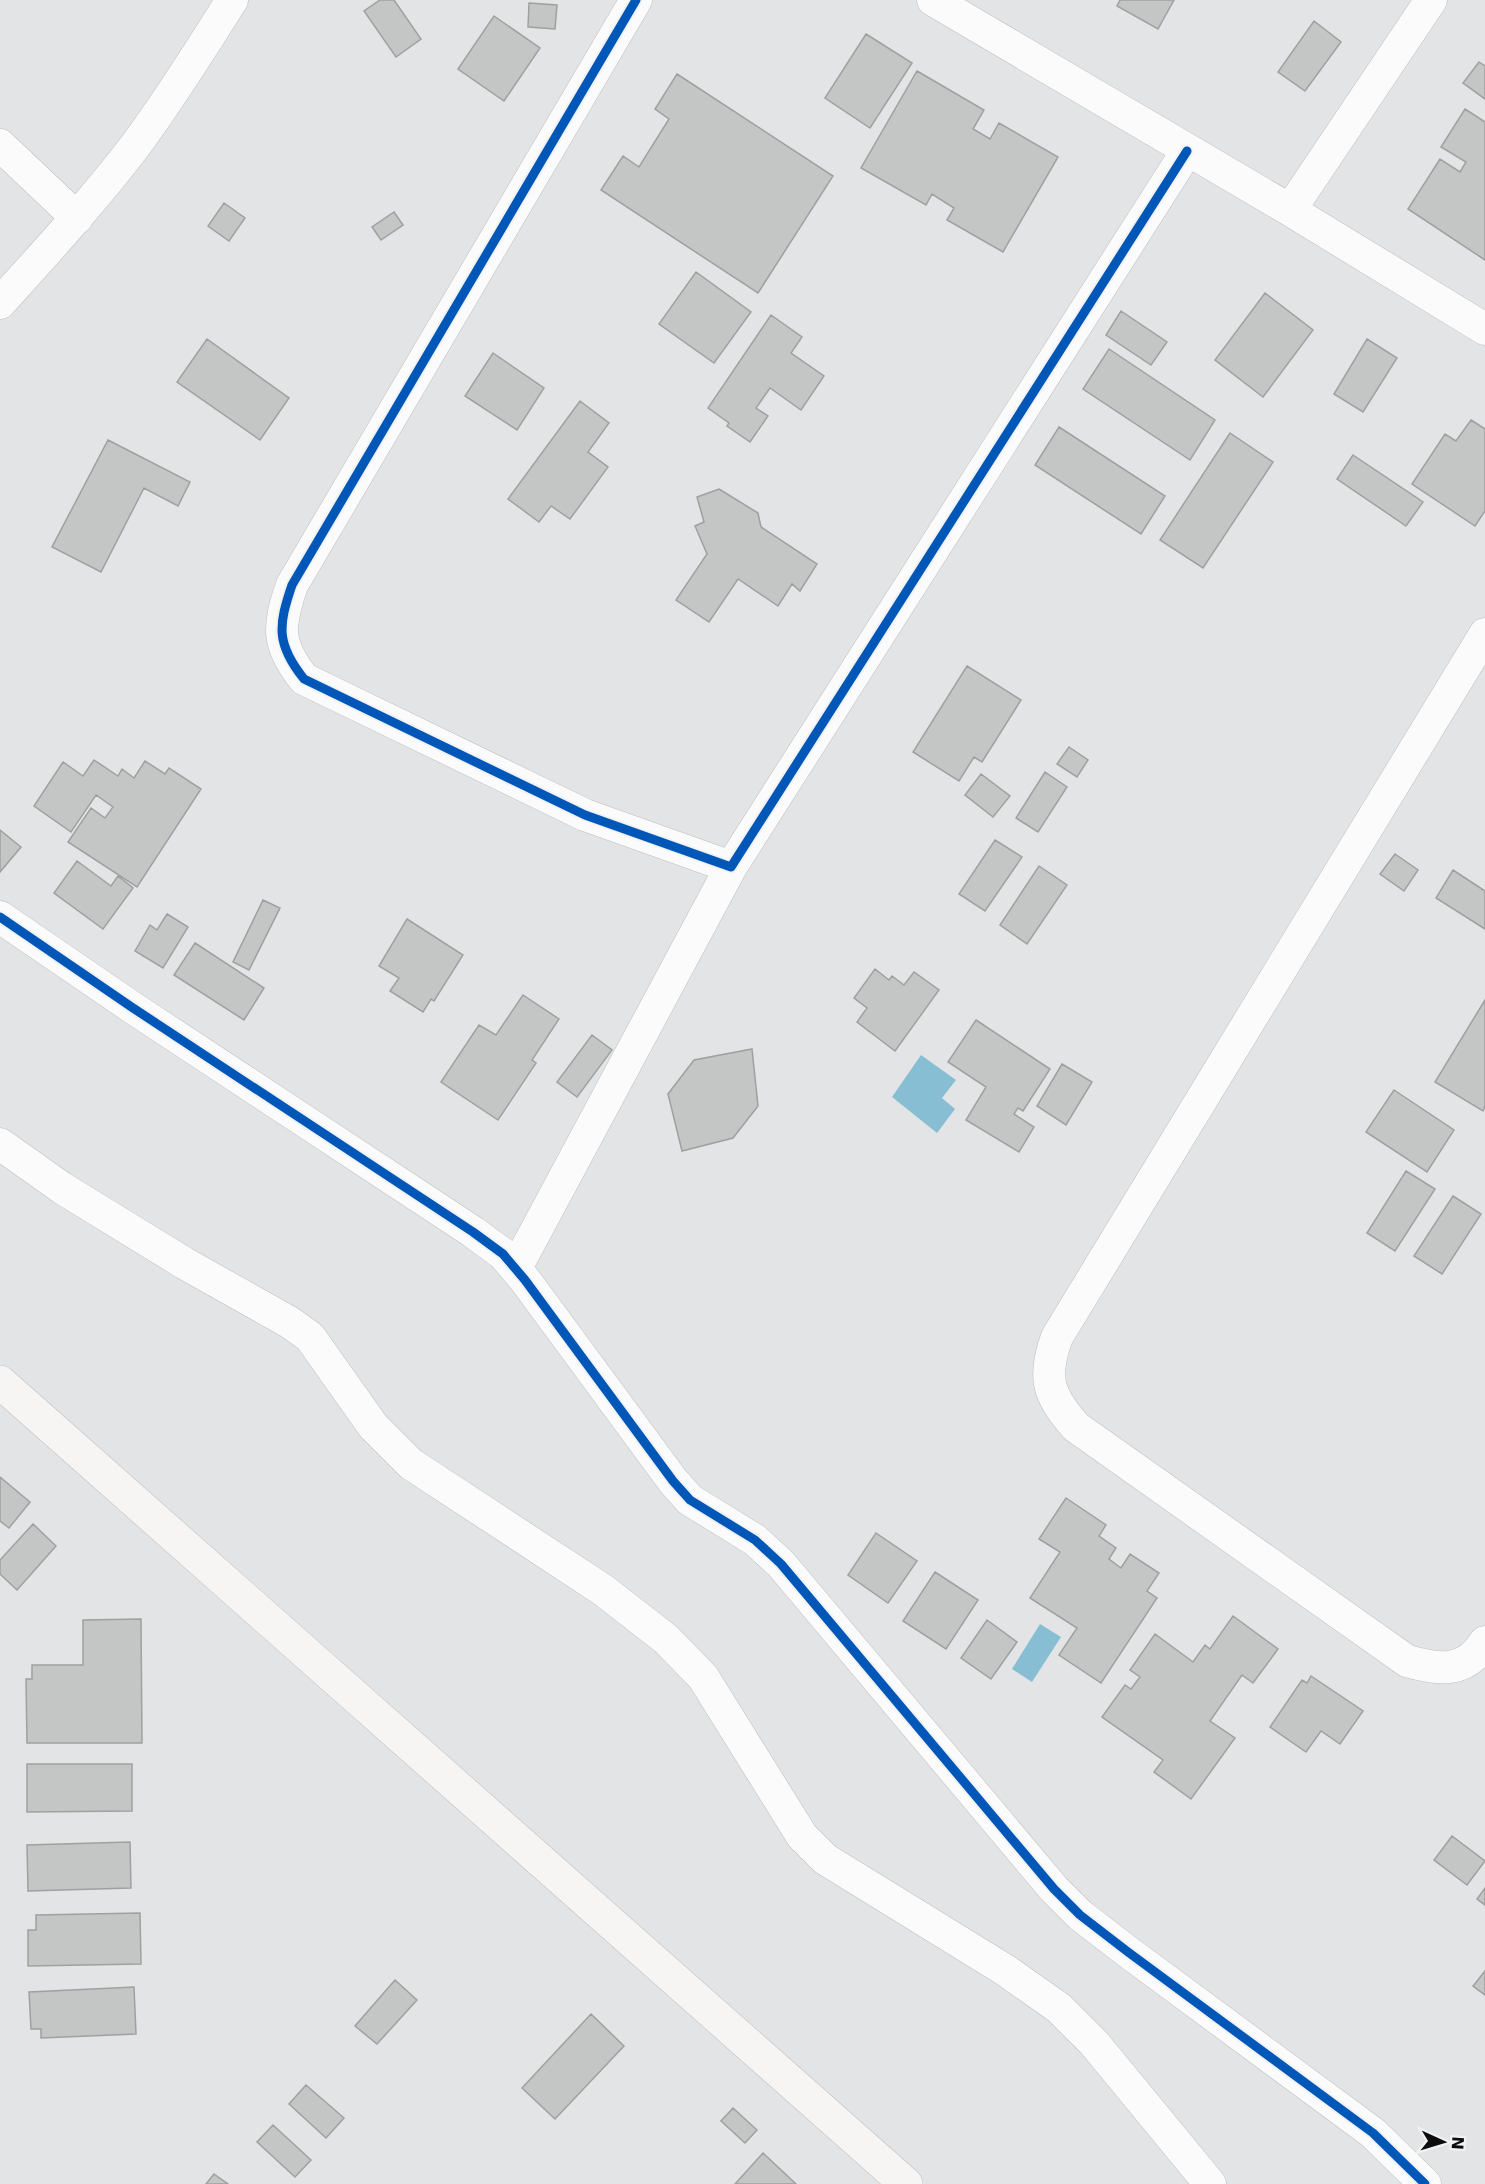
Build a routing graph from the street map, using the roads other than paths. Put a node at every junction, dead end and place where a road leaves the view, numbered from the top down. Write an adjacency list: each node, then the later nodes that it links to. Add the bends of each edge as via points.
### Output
1 (232, 0): 8 (street, via 172,94)
2 (636, 0): 12 (street, via 292,585 282,613 282,641 290,662 304,679 585,814)
3 (933, 0): 6 (street)
4 (1431, 0): 7 (street)
5 (0, 145): 8 (street)
6 (1187, 151): 7 (street); 12 (street)
7 (1290, 210): 10 (street)
8 (77, 218): 9 (street)
9 (0, 303)
10 (1485, 329)
11 (1485, 634): 17 (street, via 1057,1337 1049,1359 1050,1386 1059,1409 1076,1427 1407,1661 1451,1668 1469,1661)
12 (731, 867): 15 (street)
13 (0, 917): 15 (street, via 473,1232)
14 (0, 1144): 19 (street, via 62,1188 310,1337 373,1426 411,1464 603,1590 666,1639 704,1677 802,1836 825,1859 1005,1970 1059,2008 1094,2043)
15 (516, 1268): 20 (street, via 673,1481 690,1500 755,1540 781,1564 1061,1896 1128,1952 1373,2133)
16 (0, 1382): 18 (main road)
17 (1485, 1642)
18 (906, 2184)
19 (1210, 2184)
20 (1425, 2184)

